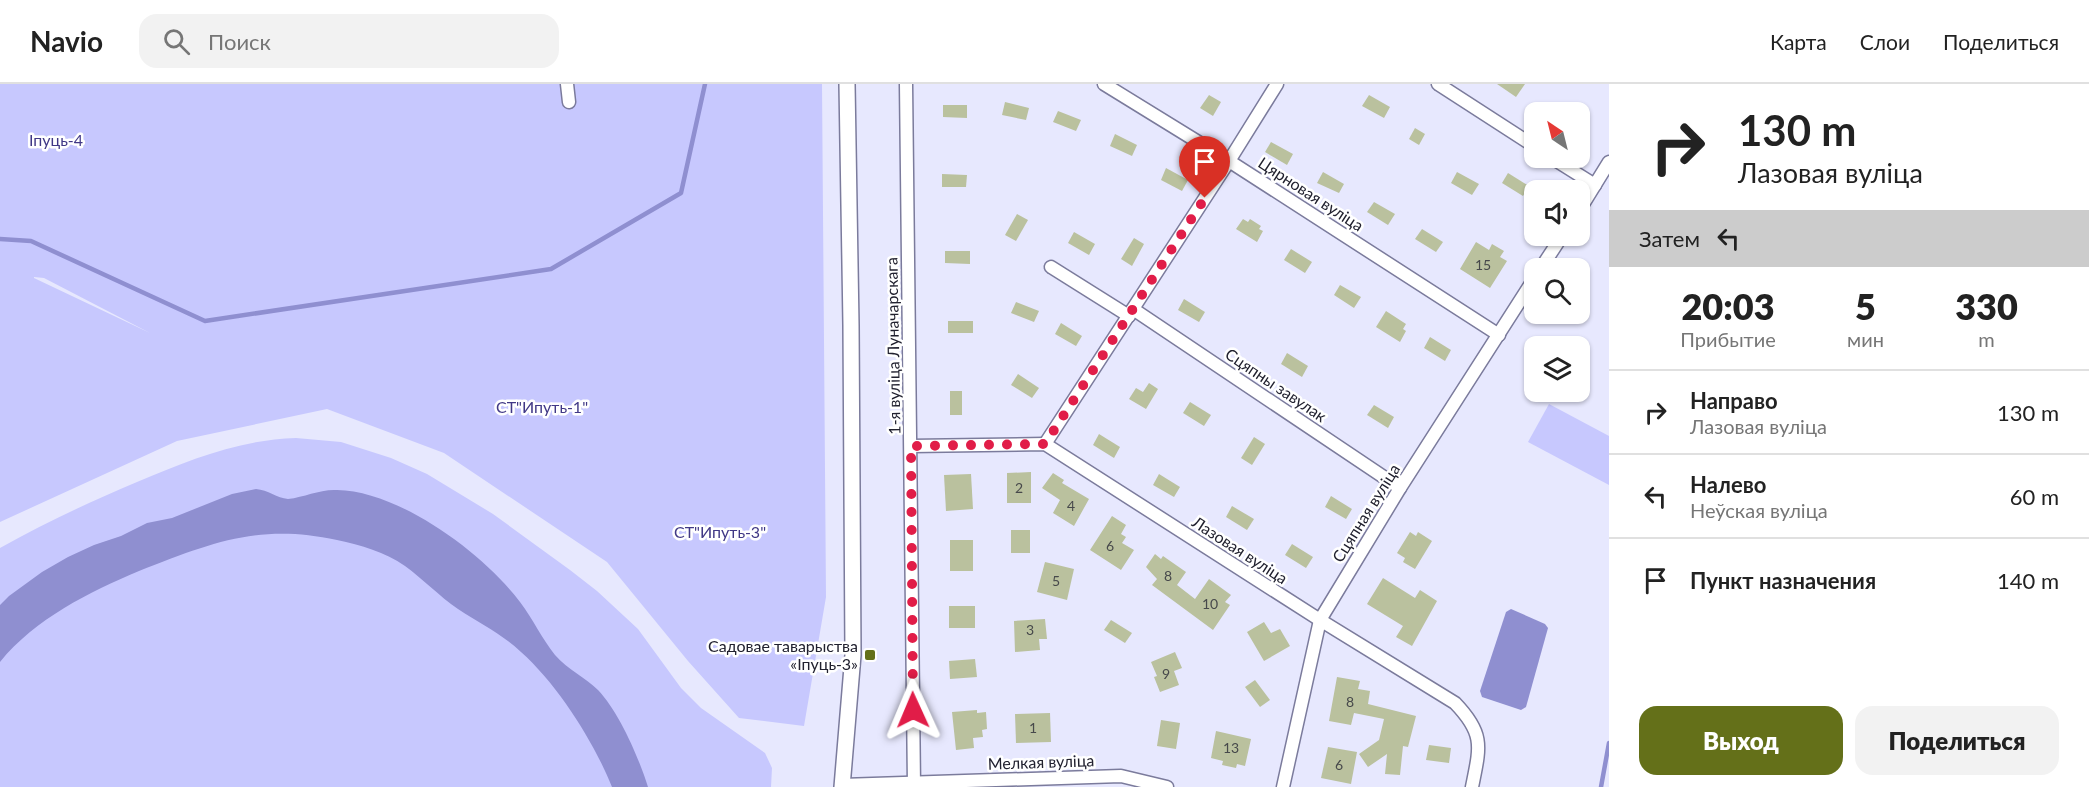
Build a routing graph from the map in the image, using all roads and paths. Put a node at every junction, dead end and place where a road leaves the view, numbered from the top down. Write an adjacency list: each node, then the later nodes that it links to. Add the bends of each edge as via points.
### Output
1 (567, 84): 7 (street)
2 (847, 84): 23 (street, via 853,655)
3 (906, 84): 19 (street, 1-я вуліца Луначарскага)
4 (1104, 84): 9 (street, Цярновая вуліца)
5 (1277, 84): 9 (street)
6 (1438, 84): 8 (street)
7 (569, 102)
8 (1524, 140)
9 (1229, 161): 16 (street); 17 (street, Цярновая вуліца)
10 (1609, 162): 12 (street)
11 (1568, 168): 12 (street)
12 (1594, 185): 13 (street)
13 (1590, 192)
14 (1051, 267): 16 (street, Сцяпны завулак)
15 (1524, 295): 17 (street, Сцяпная вуліца)
16 (1131, 313): 18 (street); 20 (street, Сцяпны завулак)
17 (1499, 335): 20 (street, Сцяпная вуліца)
18 (1045, 444): 19 (street); 21 (street, Лазовая вуліца)
19 (911, 446): 22 (street, 1-я вуліца Луначарскага)
20 (1400, 488): 21 (street, Сцяпная вуліца)
21 (1320, 620): 25 (street, Сцяпная вуліца); 26 (street, Лазовая вуліца, via 1455,703 1469,718 1478,746)
22 (914, 785): 23 (street, Мелкая вуліца); 24 (street, Мелкая вуліца, via 1121,776)
23 (842, 786)
24 (1167, 787)
25 (1283, 787)
26 (1472, 787)

